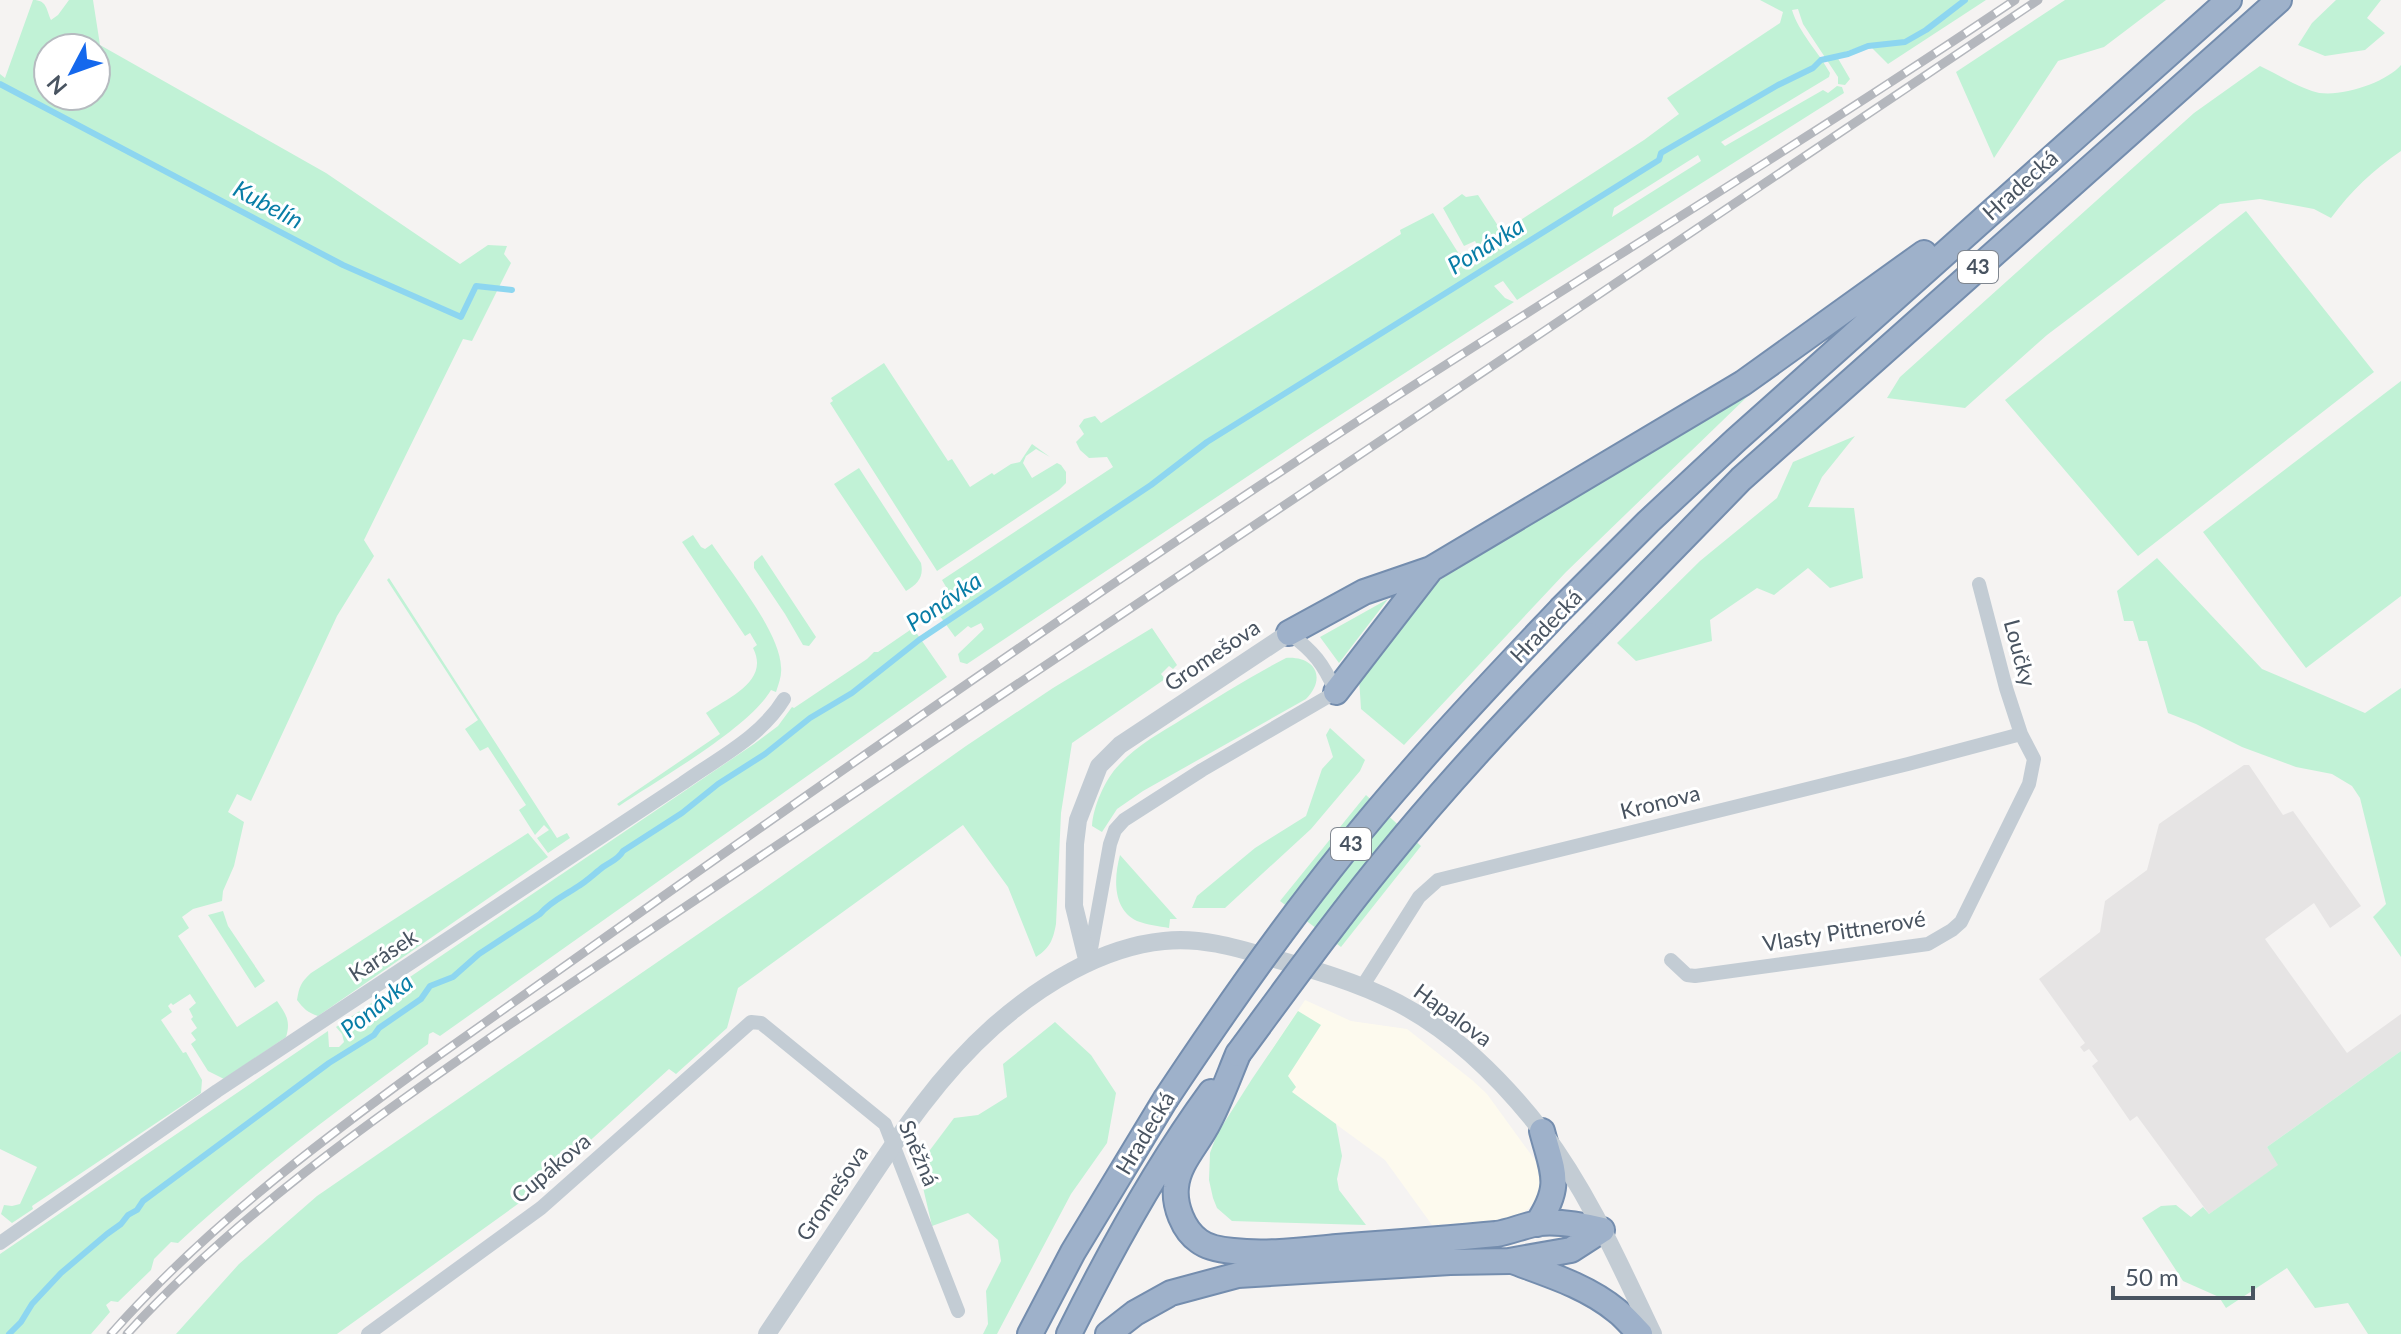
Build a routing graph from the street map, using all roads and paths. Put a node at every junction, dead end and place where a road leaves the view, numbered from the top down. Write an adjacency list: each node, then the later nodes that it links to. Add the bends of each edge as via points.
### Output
1 (2229, 0): 3 (highway, Hradecká / 43)
2 (2279, 0): 14 (highway, Hradecká / 43, bridge, via 1752,469 1589,635 1384,860 1238,1054)
3 (2024, 181): 4 (highway, via 1743,383); 24 (highway, Hradecká / 43, bridge, via 1648,522 1407,775 1231,1001 1073,1252)
4 (1431, 569): 6 (highway, via 1364,592); 7 (highway)
5 (1979, 584): 9 (street, Loučky)
6 (1289, 633): 7 (street, Gromešova, via 1312,651); 11 (street, Gromešova, via 1120,745 1099,766 1078,820 1075,844 1074,906)
7 (1336, 692): 11 (street, via 1124,820 1110,844)
8 (784, 699): 19 (street, Karásek, via 759,730 696,774 217,1091)
9 (2021, 734): 10 (street, Vlasty Pittnerové, via 2034,759 2029,784 1961,922 1940,938 1928,944 1695,976); 12 (street, Kronova, via 1438,880 1419,897)
10 (1671, 960)
11 (1088, 963): 12 (street, Hapalova, via 1141,944 1196,941 1227,945); 16 (street, Gromešova, via 995,1025 935,1087)
12 (1362, 987): 15 (street, Hapalova, via 1399,1003 1457,1044)
13 (751, 1022): 16 (street, Sněžná, via 761,1023 885,1124); 22 (street, Cupákova, via 541,1208)
14 (1199, 1122): 17 (highway, via 1178,1176 1176,1202 1192,1235 1223,1250 1251,1253 1444,1239); 25 (highway, Hradecká / 43, via 1133,1215)
15 (1542, 1131): 17 (highway, via 1556,1181 1549,1207); 18 (street, Hapalova)
16 (892, 1145): 21 (street, Sněžná); 23 (street, Gromešova)
17 (1537, 1224): 18 (highway)
18 (1602, 1230): 20 (highway, via 1571,1250); 28 (street, Hapalova)
19 (0, 1243)
20 (1509, 1261): 26 (highway, via 1238,1275 1171,1293); 27 (highway, via 1594,1296)
21 (958, 1311)
22 (368, 1334)
23 (767, 1334)
24 (1030, 1334)
25 (1069, 1334)
26 (1108, 1334)
27 (1640, 1334)
28 (1653, 1334)

